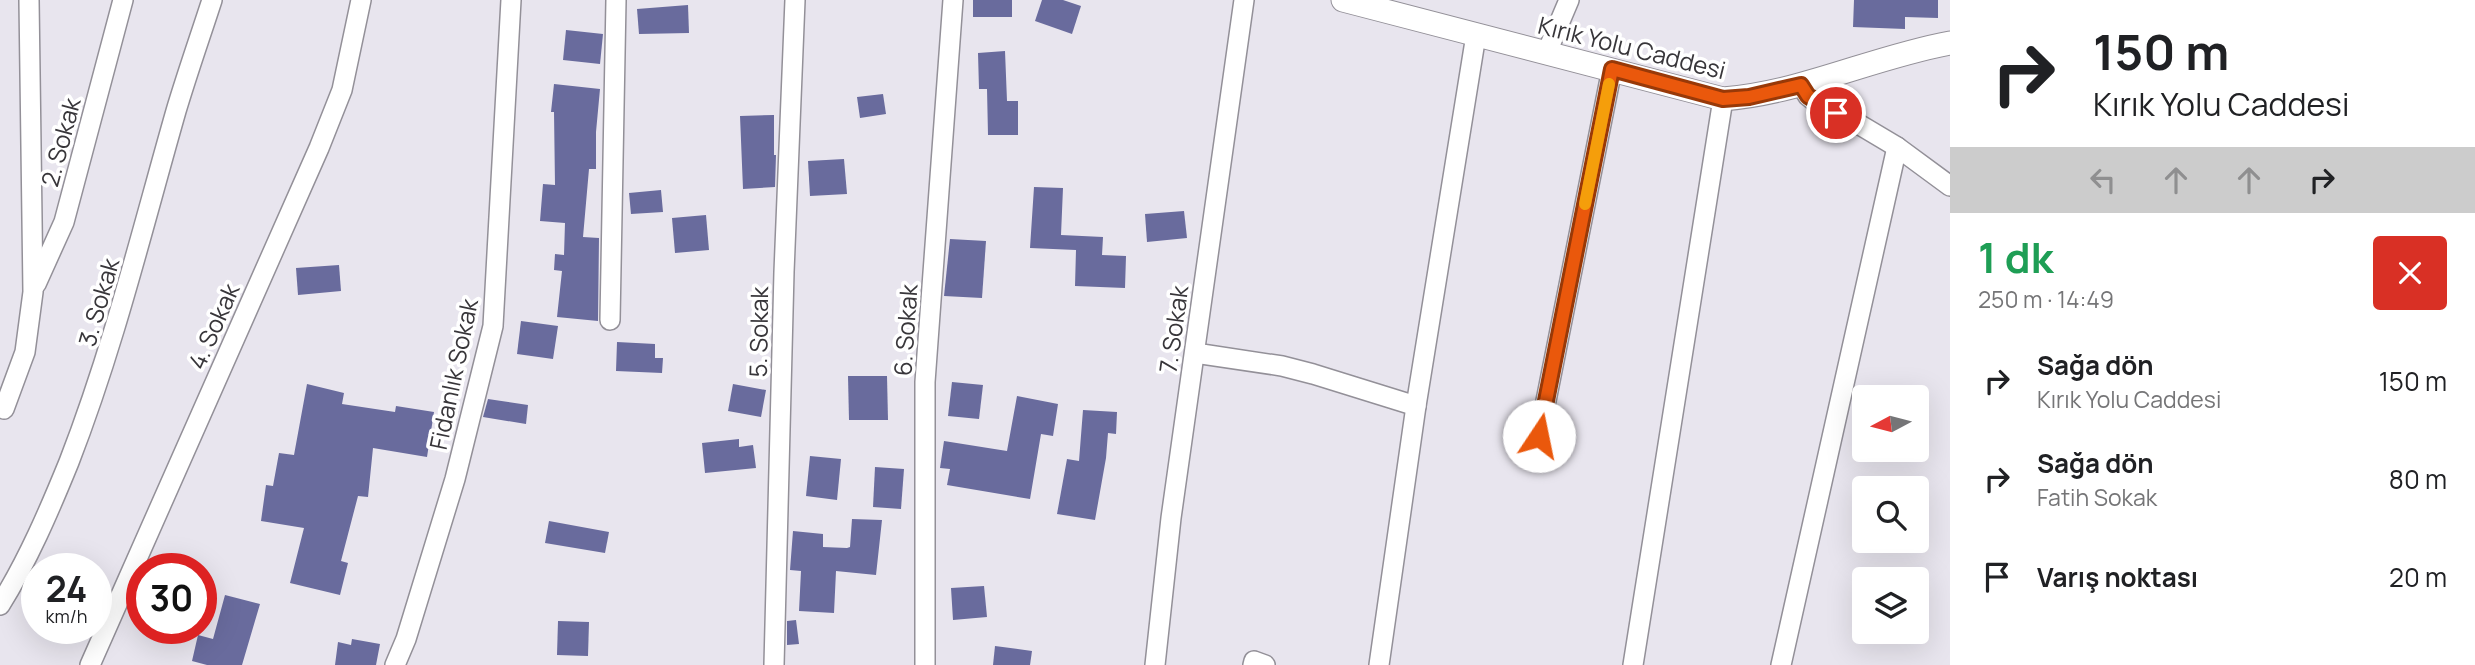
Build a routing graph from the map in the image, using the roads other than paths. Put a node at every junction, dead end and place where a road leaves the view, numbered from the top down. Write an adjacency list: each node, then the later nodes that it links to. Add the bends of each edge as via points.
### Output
1 (29, 0): 21 (street)
2 (123, 0): 21 (street, 2. Sokak, via 64,222)
3 (212, 0): 27 (street, 3. Sokak, via 95,394 21,572)
4 (361, 0): 28 (street, 4. Sokak, via 342,90 319,148)
5 (511, 0): 29 (street, Fidanlık Sokak, via 493,326 455,479)
6 (615, 0): 22 (street)
7 (795, 0): 30 (street, 5. Sokak)
8 (953, 0): 31 (street, 6. Sokak, via 925,382)
9 (1244, 0): 23 (street, 7. Sokak)
10 (1343, 0): 12 (street, Kırık Yolu Caddesi)
11 (1569, 0): 15 (street)
12 (1373, 4): 13 (street, Kırık Yolu Caddesi)
13 (1476, 35): 15 (street, Kırık Yolu Caddesi); 24 (street)
14 (1950, 43): 17 (street, Kırık Yolu Caddesi)
15 (1547, 52): 16 (street, Kırık Yolu Caddesi)
16 (1612, 69): 18 (street, Kırık Yolu Caddesi); 26 (street)
17 (1801, 85): 18 (street, Kırık Yolu Caddesi); 19 (street, via 1818,104)
18 (1723, 99): 36 (street)
19 (1897, 147): 20 (street); 37 (street)
20 (1950, 186)
21 (33, 292): 25 (street, via 24,352)
22 (610, 320)
23 (1195, 353): 24 (street, via 1292,369); 32 (street, 7. Sokak)
24 (1416, 406): 35 (street)
25 (4, 409)
26 (1539, 436)
27 (0, 605)
28 (90, 665)
29 (395, 665)
30 (774, 665)
31 (925, 665)
32 (1155, 665)
33 (1253, 665): 34 (street, via 1254,661)
34 (1265, 665)
35 (1379, 665)
36 (1633, 665)
37 (1782, 665)

